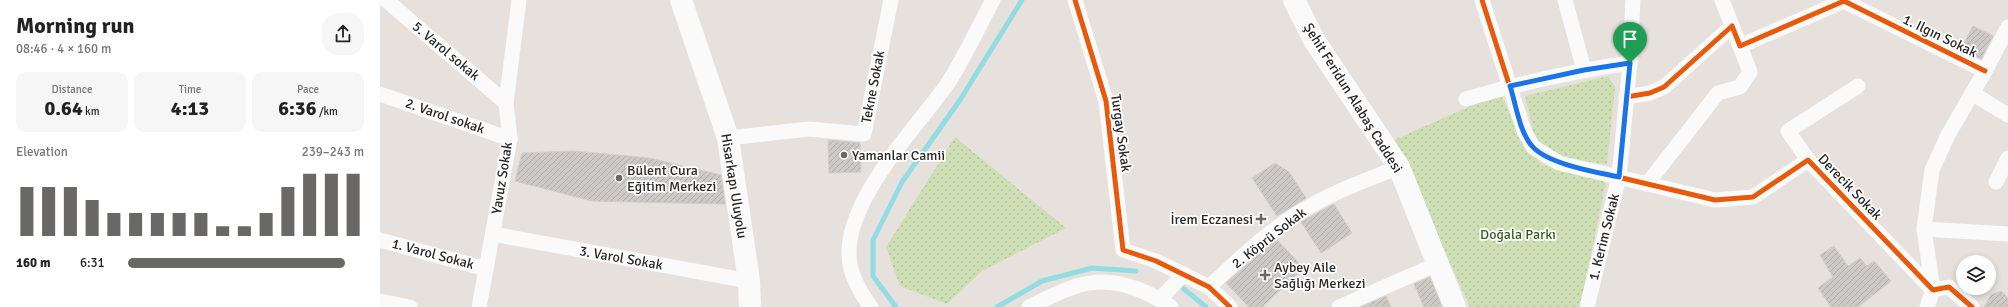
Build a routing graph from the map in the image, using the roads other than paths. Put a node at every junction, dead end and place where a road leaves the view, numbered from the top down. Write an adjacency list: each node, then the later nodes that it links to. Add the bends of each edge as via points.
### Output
1 (386, 0): 25 (street, 5. Varol sokak)
2 (519, 0): 25 (street, Yavuz Sokak)
3 (681, 0): 27 (street, Hisarkapı Uluyolu)
4 (890, 0): 27 (street, Tekne Sokak, via 864,134 809,129)
5 (993, 0): 50 (street, via 948,82 873,184 858,211 852,232 851,268 861,293)
6 (1075, 0): 41 (street, Turgay Sokak, via 1106,101 1123,250)
7 (1294, 0): 31 (street, Şehit Feridun Alabaş Caddesi, via 1314,40)
8 (1482, 0): 19 (street, Derecik Sokak)
9 (1565, 0): 17 (street)
10 (1633, 0): 16 (street, 1. Kerim Sokak)
11 (1722, 0): 12 (street)
12 (1732, 26): 15 (street); 23 (street, via 1664,87 1650,93)
13 (2008, 27): 14 (street)
14 (2004, 43): 18 (street)
15 (1740, 46): 18 (street, 1. Ilgın Sokak, via 1844,1); 34 (street, via 1750,72 1740,87 1718,93)
16 (1630, 63): 17 (street); 23 (street, 1. Kerim Sokak)
17 (1584, 70): 19 (street)
18 (1985, 71): 21 (street)
19 (1510, 86): 24 (street); 32 (street, Derecik Sokak, via 1524,131 1533,147 1559,163)
20 (1858, 86): 30 (street, via 1788,131)
21 (1972, 93): 26 (street); 35 (street, via 1932,170)
22 (380, 94): 28 (street, 2. Varol sokak)
23 (1626, 97): 32 (street, 1. Kerim Sokak)
24 (1466, 99)
25 (506, 103): 28 (street, Yavuz Sokak)
26 (2008, 115)
27 (728, 138): 42 (street, Hisarkapı Uluyolu)
28 (510, 139): 36 (street, Yavuz Sokak)
29 (2008, 158): 33 (street)
30 (1808, 160): 34 (street, Derecik Sokak, via 1753,197 1715,200); 44 (street, Derecik Sokak)
31 (1399, 167): 39 (street, Şehit Feridun Alabaş Caddesi); 43 (street, 2. Köprü Sokak, via 1312,204 1276,228)
32 (1619, 177): 34 (street, Derecik Sokak); 55 (street, 1. Kerim Sokak)
33 (1996, 182)
34 (1647, 184)
35 (1924, 229): 37 (street); 44 (street)
36 (493, 234): 40 (street, Yavuz Sokak); 42 (street, 3. Varol Sokak)
37 (2008, 234)
38 (380, 240): 40 (street, 1. Varol Sokak)
39 (1437, 264): 53 (street); 54 (street, Şehit Feridun Alabaş Caddesi)
40 (486, 269): 48 (street, Yavuz Sokak)
41 (1184, 274): 43 (street); 46 (street)
42 (749, 281): 49 (street, Hisarkapı Uluyolu)
43 (1210, 287): 52 (street)
44 (1933, 290): 56 (street); 57 (street, via 1949,287)
45 (380, 301): 47 (street)
46 (1166, 303): 51 (street, via 1129,286 1099,282 1066,290)
47 (410, 307)
48 (479, 307)
49 (750, 307)
50 (871, 307)
51 (1029, 307)
52 (1230, 307)
53 (1339, 307)
54 (1455, 307)
55 (1587, 307)
56 (1927, 307)
57 (1972, 307)

